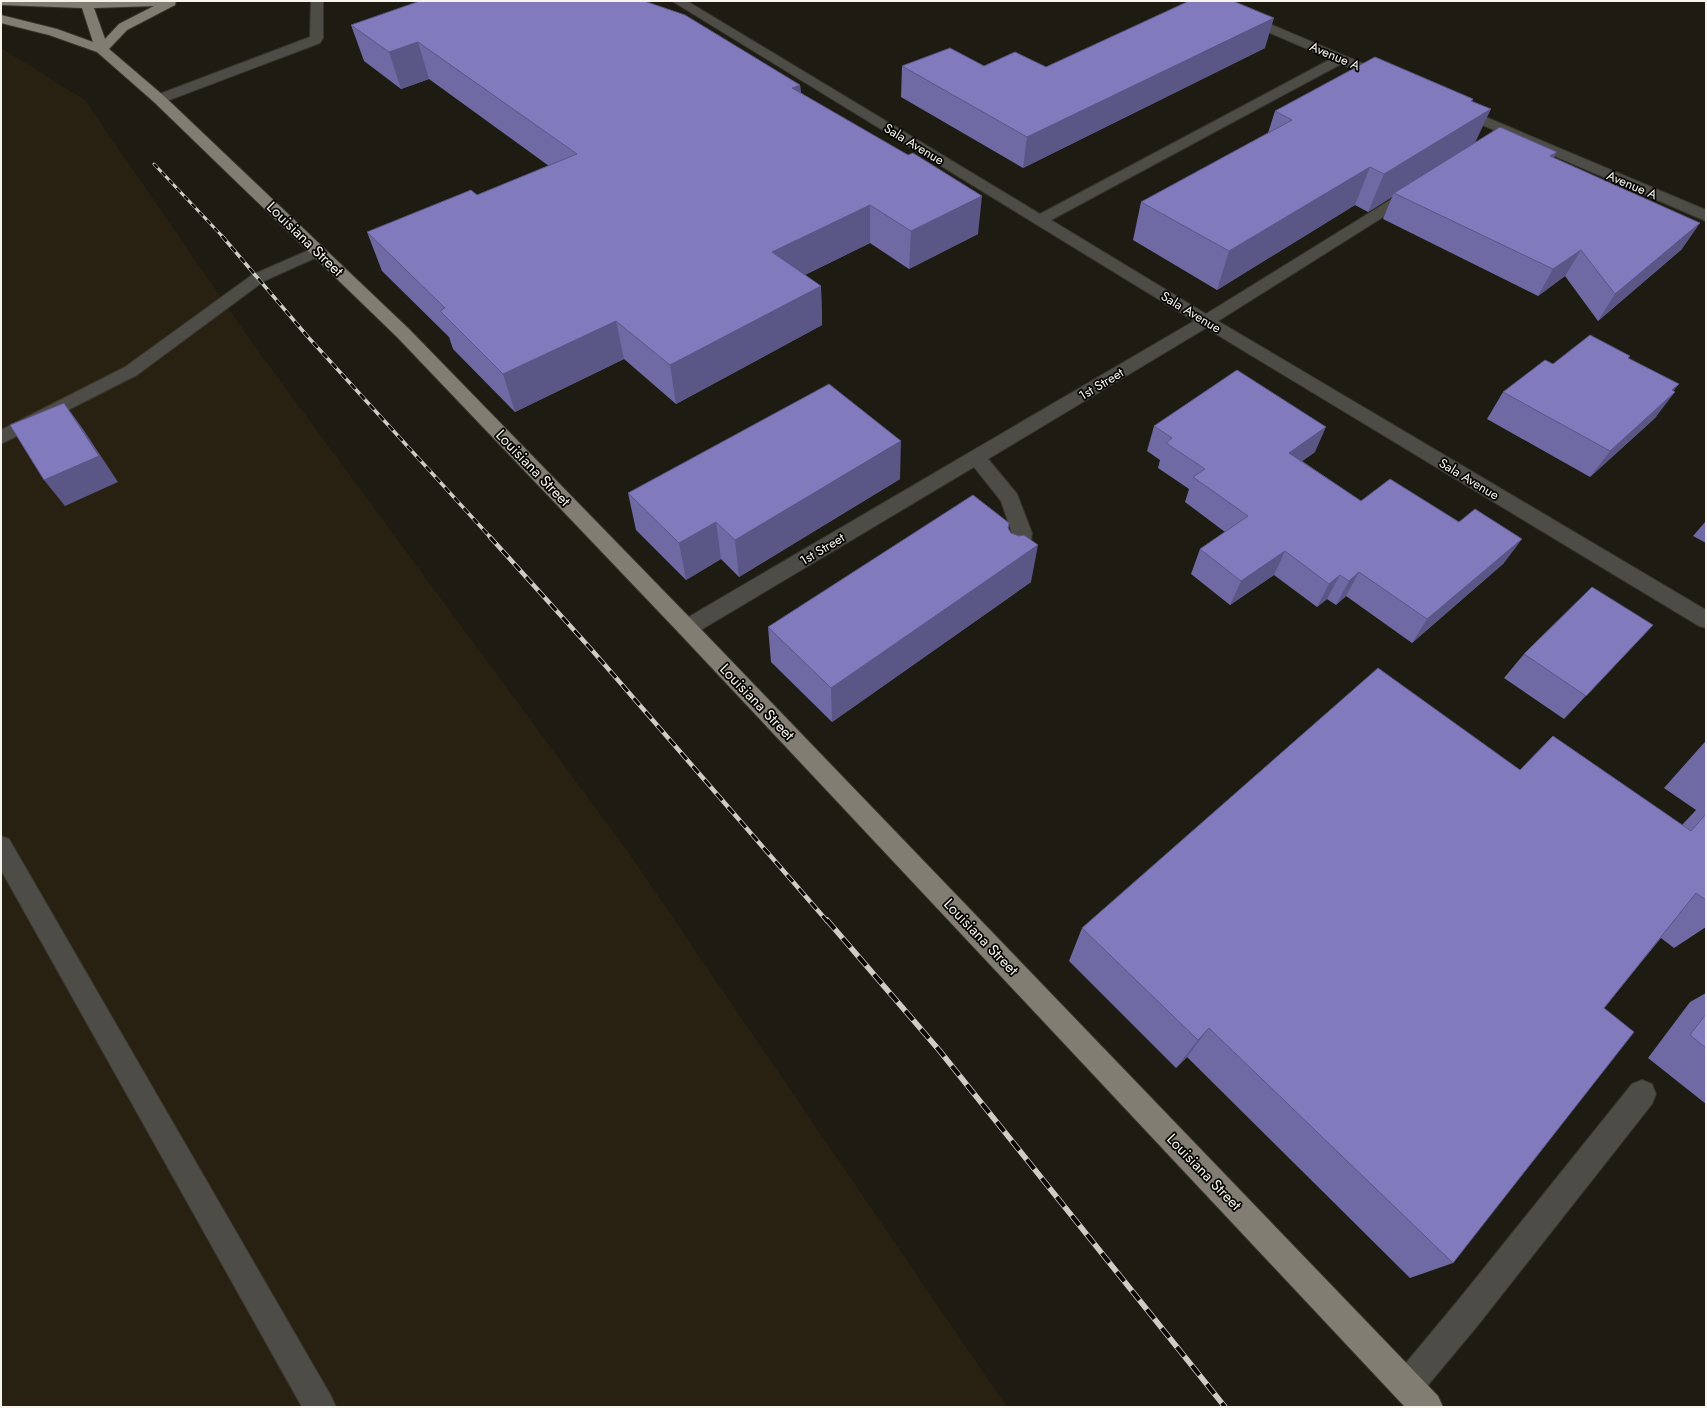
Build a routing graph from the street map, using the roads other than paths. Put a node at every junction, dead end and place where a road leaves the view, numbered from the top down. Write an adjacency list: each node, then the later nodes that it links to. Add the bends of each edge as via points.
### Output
1 (1, 1): 6 (main road)
2 (176, 1): 6 (main road); 8 (main road, via 123,27)
3 (317, 1): 11 (street, via 315,40)
4 (678, 1): 17 (street, Sala Avenue)
5 (1206, 1): 9 (street, Avenue A)
6 (87, 3): 8 (main road, Louisiana Street)
7 (1, 19): 8 (main road, via 53,32)
8 (102, 49): 11 (main road, Louisiana Street)
9 (1341, 59): 10 (street, Avenue A); 17 (street)
10 (1400, 84)
11 (158, 99): 18 (main road, Louisiana Street)
12 (1444, 103): 13 (street, Avenue A)
13 (1510, 132): 14 (street); 16 (street, Avenue A)
14 (1490, 144)
15 (1429, 182): 19 (street, 1st Street)
16 (1706, 216)
17 (1040, 220): 19 (street, Sala Avenue)
18 (318, 251): 20 (street, via 258,278 131,371); 24 (main road, Louisiana Street, via 403,333)
19 (1206, 321): 21 (street, 1st Street); 23 (street, Sala Avenue)
20 (1, 438)
21 (976, 457): 22 (street, via 1010,498 1022,533 1020,549); 24 (street, 1st Street)
22 (1013, 564)
23 (1706, 620)
24 (687, 628): 27 (main road, Louisiana Street)
25 (1, 847): 28 (street)
26 (1642, 1094): 27 (street)
27 (1407, 1386): 29 (main road, Louisiana Street)
28 (320, 1407)
29 (1427, 1407)

